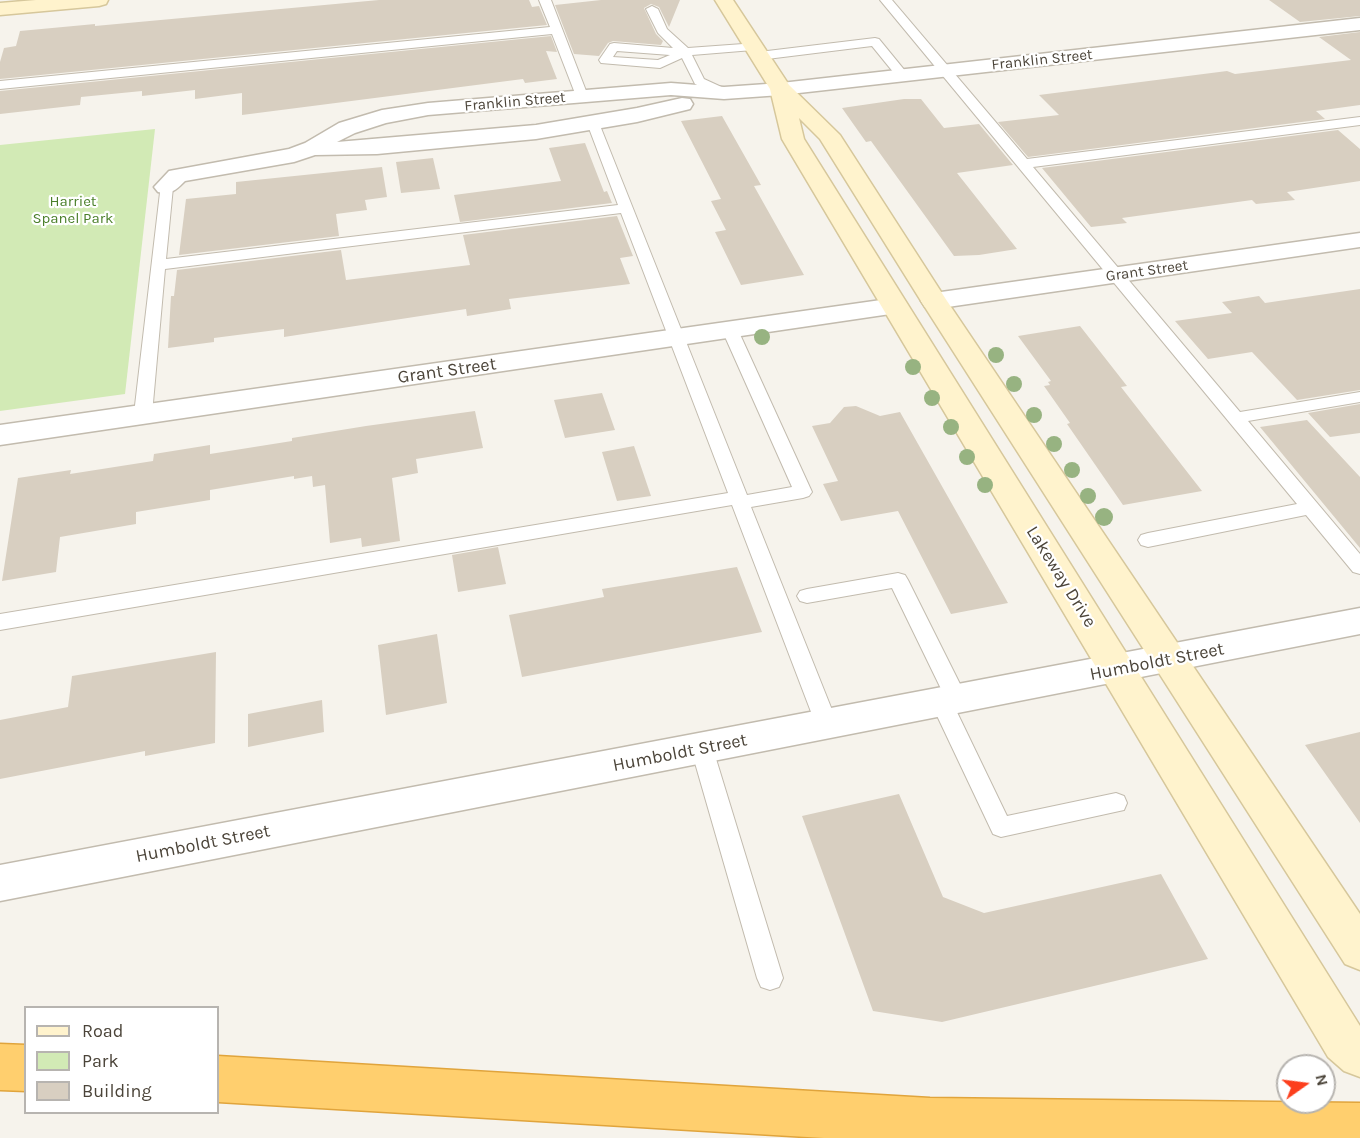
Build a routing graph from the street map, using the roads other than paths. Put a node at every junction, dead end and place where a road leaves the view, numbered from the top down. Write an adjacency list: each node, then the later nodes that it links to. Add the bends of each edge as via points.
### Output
1 (99, 0): 5 (main road)
2 (545, 0): 9 (lane)
3 (724, 0): 10 (main road, Lakeway Drive)
4 (886, 0): 12 (lane)
5 (36, 3): 6 (main road)
6 (0, 9)
7 (652, 9): 11 (lane, via 662,31)
8 (1360, 24): 12 (street, Franklin Street)
9 (557, 30): 14 (lane); 17 (lane)
10 (756, 51): 11 (lane); 13 (lane, via 875,42); 15 (main road, Lakeway Drive)
11 (685, 52): 11 (lane, via 614,47 605,60 660,64); 16 (lane, via 699,81)
12 (945, 71): 13 (street, Franklin Street); 21 (lane)
13 (902, 75): 15 (street, Franklin Street)
14 (0, 86)
15 (781, 89): 16 (street, Franklin Street); 27 (main road, Lakeway Drive, via 829,135); 28 (main road, Lakeway Drive, via 793,139)
16 (724, 93): 17 (street, Franklin Street, via 671,89); 19 (street, Franklin Street)
17 (582, 96): 20 (street, Franklin Street, via 382,117 347,128)
18 (1360, 121): 21 (lane)
19 (593, 123): 20 (street, Franklin Street, via 377,147); 23 (lane)
20 (313, 148): 22 (street, Franklin Street, via 198,171 177,177)
21 (1022, 164): 26 (lane)
22 (166, 187): 25 (lane)
23 (626, 208): 25 (lane); 30 (lane)
24 (1360, 240): 26 (street, Grant Street)
25 (158, 265): 33 (lane)
26 (1116, 275): 27 (street, Grant Street); 34 (lane)
27 (934, 301): 31 (main road, Lakeway Drive)
28 (895, 306): 29 (street, Grant Street); 31 (main road, via 915,313 956,362); 44 (main road, Lakeway Drive)
29 (730, 330): 30 (street, Grant Street); 36 (lane, via 802,492)
30 (676, 338): 33 (street, Grant Street); 36 (lane)
31 (982, 374): 43 (main road, Lakeway Drive)
32 (1360, 397): 34 (lane)
33 (143, 414): 35 (street, Grant Street)
34 (1235, 418): 37 (lane)
35 (0, 435)
36 (739, 500): 42 (lane); 46 (lane)
37 (1311, 508): 38 (lane); 39 (lane)
38 (1148, 540)
39 (1360, 567)
40 (807, 596): 45 (lane, via 898,580)
41 (1360, 621): 43 (street, Humboldt Street)
42 (0, 622)
43 (1170, 659): 44 (street, Humboldt Street); 50 (main road, Lakeway Drive)
44 (1118, 670): 45 (street, Humboldt Street); 52 (main road, Lakeway Drive, via 1344,1041)
45 (950, 702): 46 (street, Humboldt Street); 48 (lane, via 1001,827)
46 (827, 725): 47 (street, Humboldt Street)
47 (702, 749): 49 (street, Humboldt Street); 51 (lane)
48 (1116, 802)
49 (0, 883)
50 (1360, 950)
51 (770, 978)
52 (1360, 1054)
53 (0, 1067): 54 (highway)
54 (24, 1068)
55 (219, 1079): 56 (highway, via 930,1121)
56 (1360, 1126)

